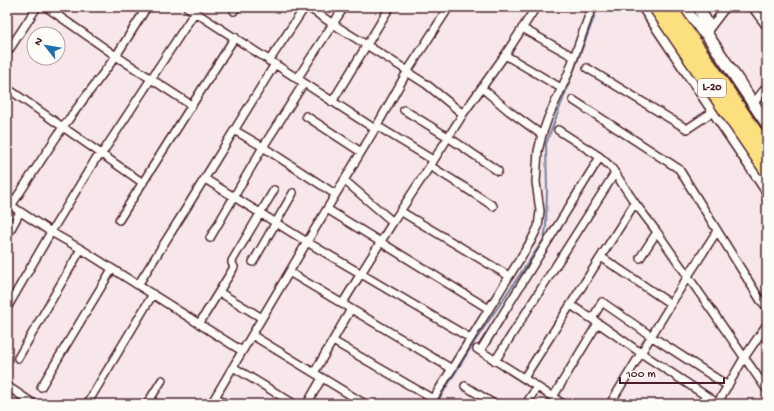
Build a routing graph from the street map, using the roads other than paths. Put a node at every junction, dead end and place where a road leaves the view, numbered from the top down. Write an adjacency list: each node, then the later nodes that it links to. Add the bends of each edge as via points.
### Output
1 (37, 7): 27 (street)
2 (46, 7): 29 (street)
3 (147, 7): 29 (street)
4 (187, 7): 19 (street)
5 (307, 7): 21 (street); 32 (street)
6 (344, 7): 21 (street)
7 (390, 7): 26 (street)
8 (449, 7): 34 (street)
9 (535, 7): 23 (street)
10 (592, 7): 30 (street)
11 (644, 7): 35 (main road)
12 (656, 7): 64 (highway, L-20, bridge)
13 (669, 7): 59 (highway, L-20, bridge)
14 (684, 7): 24 (main road, via 699,29)
15 (699, 7): 24 (main road, via 707,24)
16 (726, 7): 24 (street)
17 (752, 7): 20 (street)
18 (767, 11): 20 (street)
19 (195, 12): 25 (street); 36 (street)
20 (761, 20): 22 (street)
21 (333, 24): 26 (street); 37 (street)
22 (767, 27)
23 (522, 28): 28 (street); 30 (street)
24 (706, 33): 31 (main road)
25 (235, 37): 32 (street); 46 (street)
26 (367, 45): 34 (street); 44 (street)
27 (7, 53)
28 (505, 55): 41 (street); 42 (street)
29 (116, 56): 36 (street); 52 (street)
30 (574, 57): 42 (street)
31 (722, 57): 35 (main road); 45 (main road)
32 (272, 63): 37 (street); 54 (street)
33 (587, 68): 48 (street, via 687,129)
34 (408, 72): 49 (street); 53 (street)
35 (692, 77): 48 (main road)
36 (151, 79): 46 (street); 61 (street)
37 (297, 79): 38 (street)
38 (304, 83): 44 (street); 58 (street)
39 (767, 86): 45 (street)
40 (7, 88): 52 (street)
41 (482, 88): 49 (street); 56 (street)
42 (561, 88): 56 (street)
43 (573, 100): 85 (street, via 679,169)
44 (332, 102): 53 (street)
45 (754, 104): 51 (main road)
46 (191, 105): 69 (street)
47 (404, 110): 57 (street)
48 (714, 111): 71 (main road)
49 (463, 114): 57 (street)
50 (306, 116): 60 (street)
51 (767, 124)
52 (63, 127): 61 (street); 76 (street)
53 (376, 127): 60 (street); 63 (street)
54 (234, 130): 58 (street); 67 (street)
55 (558, 130): 62 (street)
56 (542, 135): 99 (street, via 536,182 540,211 538,227)
57 (448, 137): 63 (street); 65 (street)
58 (263, 147): 73 (street); 74 (street)
59 (767, 150)
60 (361, 152): 68 (street)
61 (101, 155): 69 (street); 86 (street, via 95,160)
62 (600, 157): 66 (street); 123 (street, via 478,350)
63 (432, 163): 77 (street); 79 (street)
64 (767, 170)
65 (498, 171)
66 (615, 173): 75 (street); 123 (street)
67 (205, 179): 74 (street); 101 (street)
68 (344, 180): 73 (street); 83 (street)
69 (143, 183): 82 (street)
70 (274, 190): 81 (street)
71 (767, 190)
72 (293, 193): 84 (street)
73 (336, 194): 78 (street)
74 (234, 197): 81 (street); 89 (street)
75 (635, 203): 87 (street); 93 (street)
76 (9, 205): 80 (street)
77 (493, 206)
78 (326, 209): 90 (street); 91 (street)
79 (400, 211): 83 (street); 99 (street)
80 (20, 212): 86 (street); 88 (street)
81 (260, 213): 84 (street); 102 (street, via 232,261 234,267)
82 (119, 220)
83 (393, 222): 91 (street)
84 (276, 223): 90 (street); 95 (street)
85 (717, 231): 100 (street); 107 (street)
86 (51, 232): 92 (street); 108 (street)
87 (657, 232): 94 (street); 100 (street)
88 (7, 236)
89 (210, 238)
90 (307, 242): 97 (street); 98 (street)
91 (380, 242): 98 (street); 110 (street)
92 (81, 249): 96 (street); 121 (street)
93 (601, 257): 105 (street); 106 (street)
94 (640, 258)
95 (253, 262)
96 (112, 269): 101 (street); 133 (street)
97 (289, 272): 104 (street); 111 (street)
98 (361, 273): 104 (street); 117 (street)
99 (509, 276): 110 (street)
100 (688, 276): 106 (street); 122 (street)
101 (138, 285): 103 (street)
102 (219, 292): 111 (street); 113 (street)
103 (153, 294): 113 (street); 141 (street)
104 (342, 304): 109 (street)
105 (571, 304): 112 (street); 128 (street)
106 (671, 304): 116 (street)
107 (767, 307)
108 (7, 308)
109 (351, 309): 118 (street); 125 (street)
110 (489, 309): 117 (street)
111 (262, 318): 115 (street)
112 (595, 321): 116 (street, via 602,302); 120 (street); 136 (street)
113 (199, 324): 119 (street)
114 (767, 324): 122 (street)
115 (252, 335): 119 (street); 126 (street)
116 (651, 336): 120 (street); 132 (street)
117 (470, 338): 125 (street)
118 (333, 341): 126 (street); 139 (street)
119 (242, 351): 124 (street)
120 (641, 353): 149 (street); 150 (street)
121 (18, 358)
122 (744, 358): 132 (street); 135 (street)
123 (495, 361): 128 (street)
124 (233, 367): 137 (street); 138 (street)
125 (452, 369): 139 (street)
126 (314, 373): 127 (street)
127 (322, 378): 144 (street); 145 (street)
128 (524, 378): 134 (street)
129 (162, 380): 142 (street)
130 (7, 386): 140 (street)
131 (465, 386): 146 (street)
132 (728, 386): 150 (street)
133 (41, 387)
134 (537, 387): 136 (street); 147 (street)
135 (767, 390)
136 (553, 397): 148 (street)
137 (213, 401): 143 (street)
138 (291, 402)
139 (432, 402)
140 (34, 404)
141 (87, 404)
142 (147, 404)
143 (226, 404)
144 (307, 404)
145 (365, 404)
146 (494, 404)
147 (526, 404)
148 (563, 404)
149 (610, 404)
150 (717, 404)

